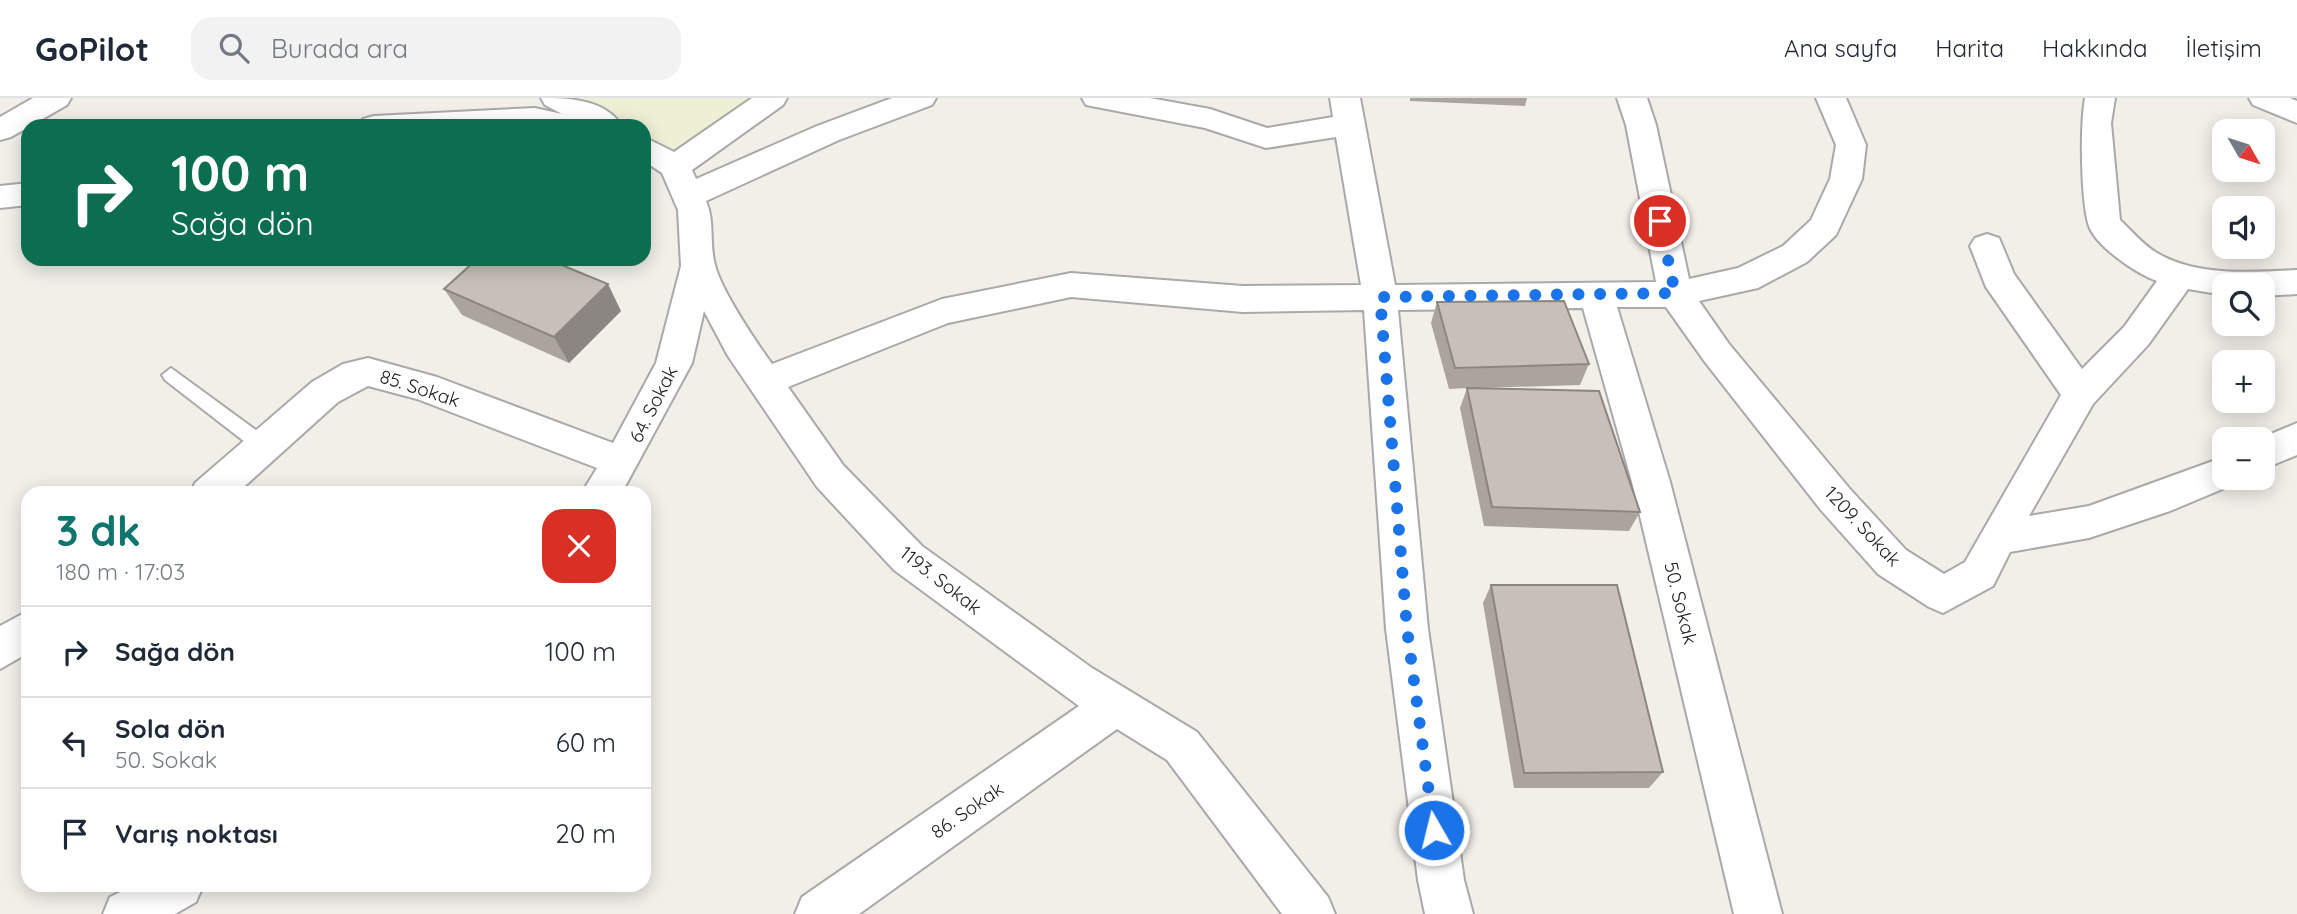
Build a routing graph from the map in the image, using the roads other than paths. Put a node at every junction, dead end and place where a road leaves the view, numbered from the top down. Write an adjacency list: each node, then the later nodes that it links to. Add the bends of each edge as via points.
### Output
1 (56, 98): 15 (street)
2 (556, 98): 14 (street)
3 (772, 98): 16 (street)
4 (921, 98): 16 (street, via 828,133)
5 (1097, 98): 10 (street, via 1210,119 1266,138)
6 (1632, 98): 23 (street)
7 (1831, 98): 23 (street, via 1851,145 1846,179 1825,227 1795,254 1746,279)
8 (2100, 98): 21 (street, via 2096,123 2104,224 2144,261)
9 (2264, 98): 11 (street)
10 (1347, 111): 25 (street)
11 (2297, 113)
12 (515, 119): 13 (street)
13 (539, 119)
14 (594, 119)
15 (0, 130)
16 (669, 170): 20 (street, 1193. Sokak, via 694,210)
17 (21, 195): 18 (street)
18 (0, 197)
19 (1987, 246): 28 (street, via 1998,278)
20 (698, 266): 27 (street, 1193. Sokak, via 740,347); 32 (street, 64. Sokak, via 674,363)
21 (2179, 276): 22 (street, via 2258,285); 28 (street, 1209. Sokak, via 2136,336)
22 (2297, 282)
23 (1675, 293): 24 (street); 36 (street, 1209. Sokak, via 1717,353 1892,562 1943,595 1979,574)
24 (1596, 294): 25 (street); 45 (street, 50. Sokak, via 1651,482)
25 (1380, 297): 27 (street, via 1243,299 1070,285 942,312); 44 (street, via 1407,629)
26 (171, 375): 30 (lane)
27 (764, 382): 39 (street, 1193. Sokak, via 830,477 908,558)
28 (2080, 394): 36 (street, 1209. Sokak)
29 (2297, 438): 31 (street)
30 (265, 447): 32 (street, 85. Sokak, via 325,392 368,372 424,387); 34 (street, 85. Sokak)
31 (2275, 448)
32 (622, 462): 35 (street, 64. Sokak)
33 (2212, 477): 36 (street, via 2089,522)
34 (219, 486)
35 (606, 486)
36 (1997, 538)
37 (21, 634): 38 (street)
38 (0, 650)
39 (1115, 706): 42 (street, 86. Sokak); 43 (street, 1193. Sokak, via 1182,747)
40 (169, 892): 41 (street)
41 (127, 914)
42 (819, 914)
43 (1311, 914)
44 (1449, 914)
45 (1758, 914)

